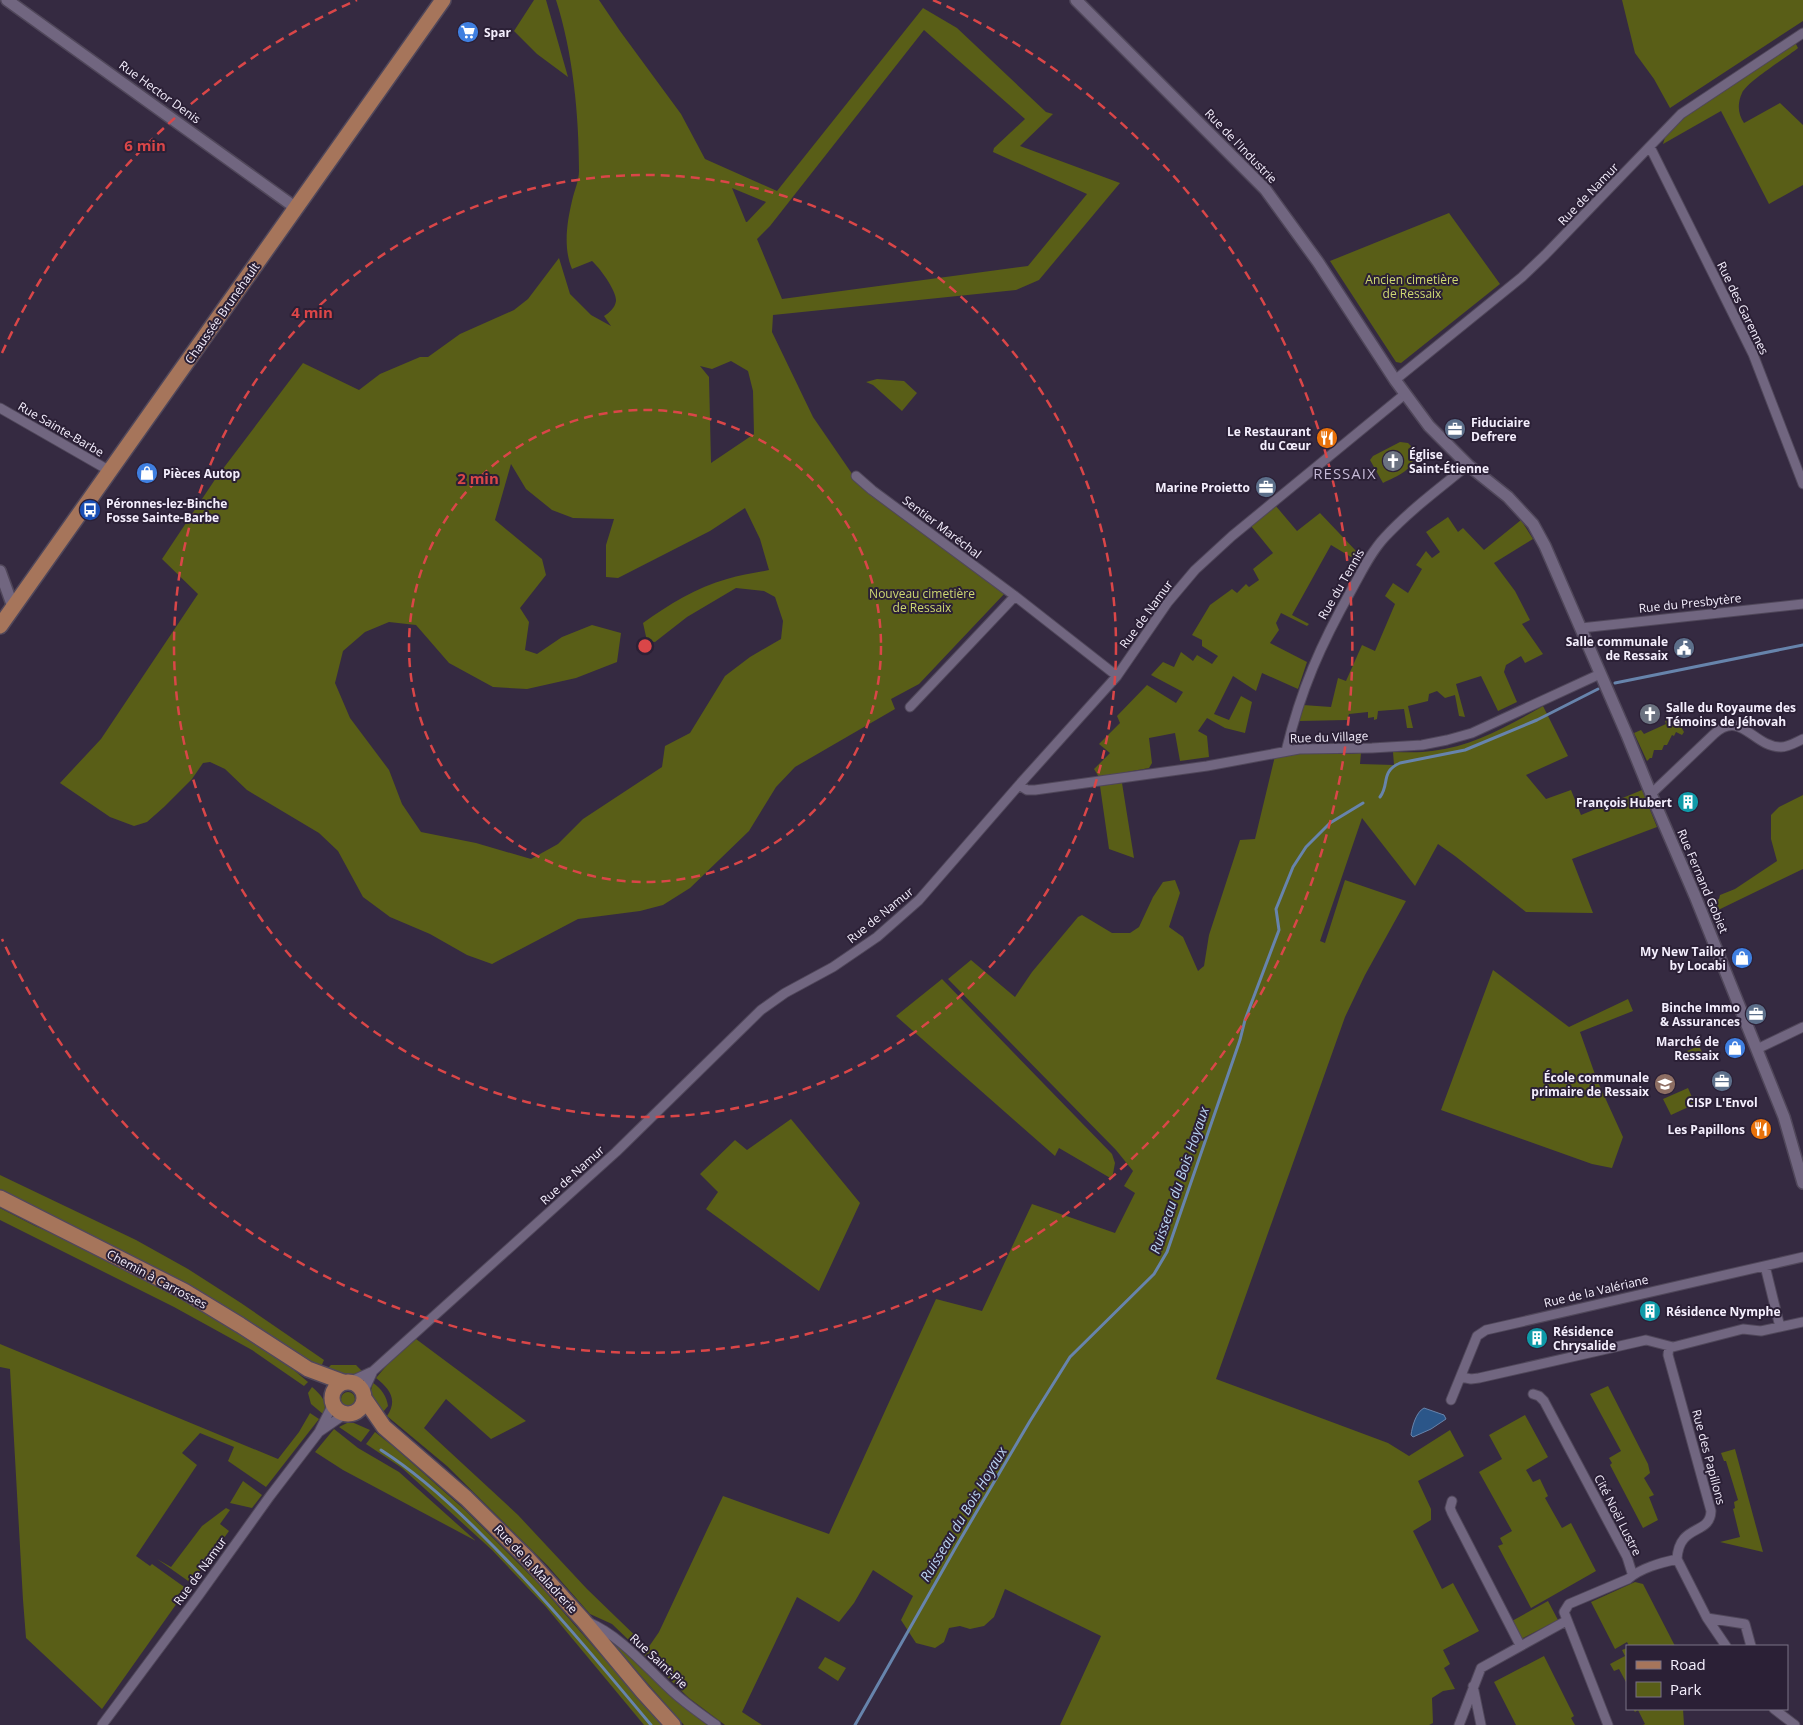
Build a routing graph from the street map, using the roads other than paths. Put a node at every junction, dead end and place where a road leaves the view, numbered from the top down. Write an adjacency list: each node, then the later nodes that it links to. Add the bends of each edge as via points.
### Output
1 (6, 0): 6 (street, Rue Hector Denis)
2 (443, 0): 6 (main road, Chaussée Brunehault)
3 (1076, 0): 7 (street, Rue de l'Industrie, via 1266,189)
4 (1803, 33): 5 (street, Rue de Namur, via 1698,102)
5 (1650, 147): 7 (street, Rue de Namur, via 1522,277); 13 (street, Rue des Garennes, via 1753,354)
6 (296, 208): 11 (main road, Chaussée Brunehault)
7 (1395, 380): 8 (street, Rue Fernand Gobiet)
8 (1405, 394): 10 (street, Rue Fernand Gobiet, via 1435,434); 21 (street, Rue de Namur, via 1195,570 1168,602)
9 (0, 408): 11 (street, Rue Sainte-Barbe)
10 (1468, 465): 19 (street, Rue Fernand Gobiet, via 1508,496 1533,524); 24 (street, Rue du Tennis, via 1392,531 1371,556 1320,648)
11 (110, 471): 17 (main road, Chaussée Brunehault)
12 (856, 476): 15 (street, Sentier Maréchal)
13 (1803, 484)
14 (0, 571): 17 (street)
15 (1015, 596): 21 (street, Sentier Maréchal); 22 (street)
16 (1803, 604): 19 (street, Rue du Presbytère)
17 (14, 607): 18 (main road, Chaussée Brunehault)
18 (0, 626)
19 (1581, 628): 20 (street, Rue Fernand Gobiet)
20 (1600, 674): 24 (street, Rue du Village, via 1472,734 1422,745); 26 (street, Rue Fernand Gobiet)
21 (1117, 676): 25 (street, Rue de Namur)
22 (910, 707)
23 (1803, 739): 26 (street, via 1776,746 1764,743 1739,726 1725,726)
24 (1282, 751): 25 (street, Rue du Village, via 1207,766 1038,790 1027,790)
25 (1019, 785): 37 (street, Rue de Namur, via 934,885 904,914 849,956 761,1010 616,1152)
26 (1651, 794): 28 (street, Rue Fernand Gobiet)
27 (1803, 1027): 28 (street)
28 (1757, 1049): 29 (street, Rue Fernand Gobiet, via 1784,1117)
29 (1803, 1183)
30 (0, 1198): 36 (main road, Chemin à Carrosses, via 184,1291)
31 (1803, 1258): 32 (street, Rue de la Valériane)
32 (1765, 1266): 34 (street); 38 (street, Rue de la Valériane, via 1486,1330 1477,1336)
33 (1803, 1322): 34 (street)
34 (1780, 1327): 35 (street, via 1743,1330)
35 (1669, 1346): 38 (street, via 1646,1340 1479,1378); 48 (street, Rue des Papillons, via 1668,1355 1711,1511 1706,1524 1683,1538)
36 (308, 1369): 39 (main road, Chemin à Carrosses); 42 (main road, Chemin à Carrosses)
37 (373, 1371): 39 (street, Rue de Namur); 41 (street, Rue de Namur)
38 (1462, 1377): 43 (street, Rue de la Valériane)
39 (346, 1382): 41 (main road, via 358,1385); 42 (main road, via 335,1387)
40 (1533, 1394): 49 (street, Cité Noël Lustre, via 1544,1401 1627,1558)
41 (364, 1396): 44 (main road, via 361,1407); 45 (main road, Rue de la Maladrerie)
42 (332, 1400): 44 (main road, via 336,1409); 46 (street, Rue de Namur)
43 (1451, 1400)
44 (349, 1413): 45 (main road, Rue de la Maladrerie); 46 (street, Rue de Namur)
45 (384, 1427): 51 (main road, Rue de la Maladrerie, via 494,1525)
46 (319, 1432): 58 (street, Rue de Namur)
47 (1452, 1501): 53 (street, via 1452,1513)
48 (1677, 1559): 49 (street); 50 (street)
49 (1632, 1574): 52 (street, Cité Noël Lustre, via 1570,1604 1564,1612)
50 (1707, 1618): 54 (street); 55 (street, via 1744,1624)
51 (583, 1620): 59 (main road, Rue de la Maladrerie); 60 (street, Rue Saint-Pie, via 613,1636)
52 (1566, 1621): 53 (street); 63 (street)
53 (1520, 1645): 56 (street, via 1481,1668)
54 (1725, 1645)
55 (1751, 1645)
56 (1473, 1686): 61 (street); 62 (street)
57 (1775, 1710): 64 (street)
58 (102, 1725)
59 (673, 1725)
60 (716, 1725)
61 (1459, 1725)
62 (1481, 1725)
63 (1608, 1725)
64 (1795, 1725)

